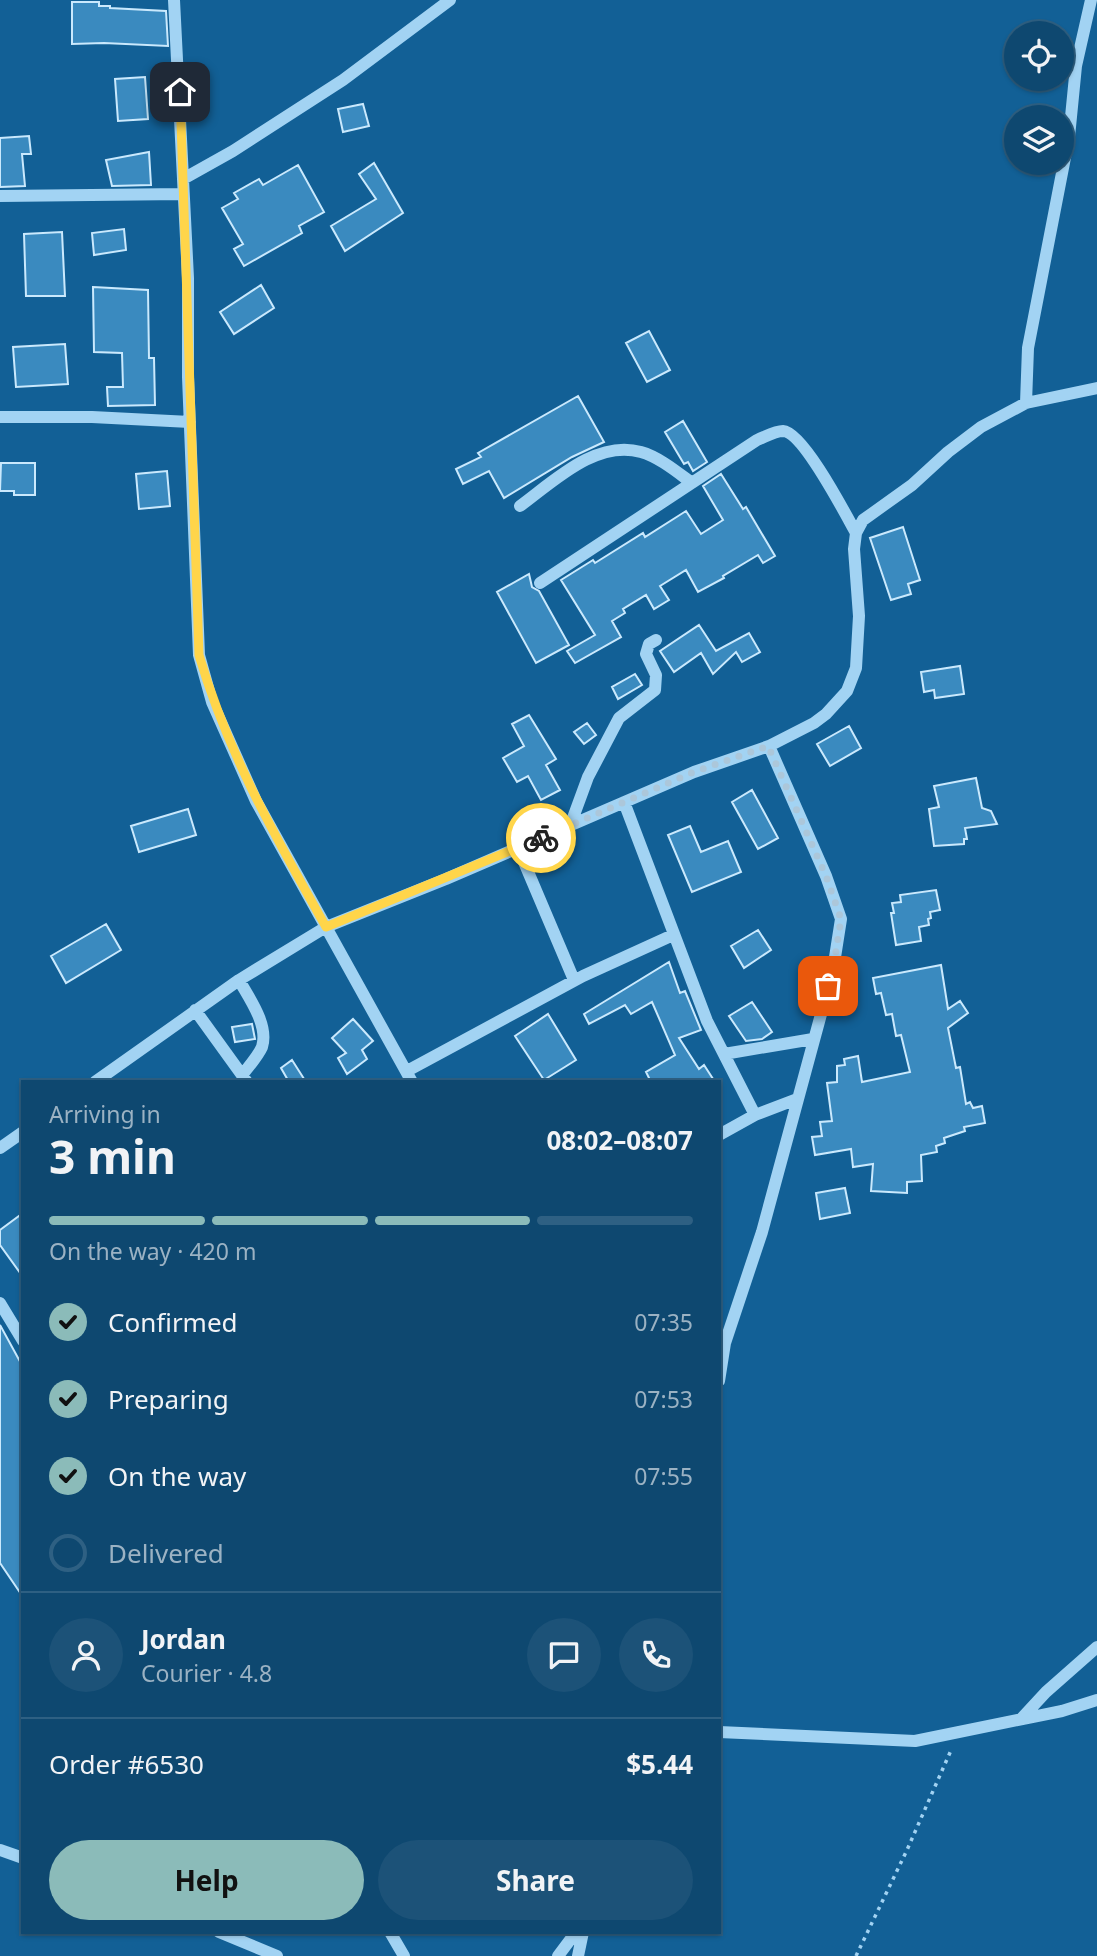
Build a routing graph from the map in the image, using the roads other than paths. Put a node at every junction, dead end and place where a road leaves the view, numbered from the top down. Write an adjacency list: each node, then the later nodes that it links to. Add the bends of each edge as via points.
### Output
1 (174, 0): 4 (street)
2 (450, 0): 4 (street, via 343,80)
3 (1091, 0): 8 (street, via 1028,348)
4 (183, 179): 5 (street)
5 (183, 194): 6 (street); 10 (street)
6 (0, 196)
7 (1097, 388): 8 (street)
8 (1026, 403): 13 (street, via 981,427 948,452 863,520)
9 (0, 416): 10 (street)
10 (190, 422): 20 (street, via 199,655 212,702 256,801)
11 (692, 483): 12 (street, via 641,452 622,450 588,459); 13 (street, via 757,440 789,433 811,458); 14 (street)
12 (520, 506)
13 (856, 533): 16 (street, via 858,651 847,691 814,723)
14 (540, 583)
15 (656, 640): 18 (street, via 646,654 656,675 655,690 619,718 588,777)
16 (768, 746): 17 (street); 25 (street, via 841,919 833,970)
17 (624, 803): 18 (street); 21 (street)
18 (570, 826): 19 (street)
19 (518, 848): 20 (street); 23 (street)
20 (326, 927): 22 (street); 27 (street)
21 (673, 935): 23 (street); 26 (street, via 706,1021)
22 (239, 980): 24 (street); 28 (street, via 263,1030 263,1045)
23 (574, 980): 27 (street)
24 (195, 1010): 28 (street); 29 (street)
25 (813, 1039): 26 (street); 30 (street)
26 (724, 1054): 31 (street)
27 (410, 1076)
28 (245, 1078)
29 (98, 1080)
30 (797, 1099): 31 (street); 37 (street)
31 (755, 1115): 33 (street)
32 (21, 1133): 34 (street)
33 (721, 1134)
34 (0, 1148)
35 (0, 1303): 36 (street)
36 (21, 1338)
37 (721, 1368)
38 (1097, 1647): 40 (street)
39 (1097, 1700): 40 (street)
40 (1021, 1720): 41 (street, via 915,1741)
41 (721, 1732)
42 (0, 1850): 43 (street)
43 (21, 1857)
44 (224, 1934): 48 (street)
45 (391, 1934): 49 (street)
46 (574, 1934): 50 (street)
47 (583, 1934): 51 (street)
48 (277, 1956)
49 (404, 1956)
50 (558, 1956)
51 (578, 1956)

